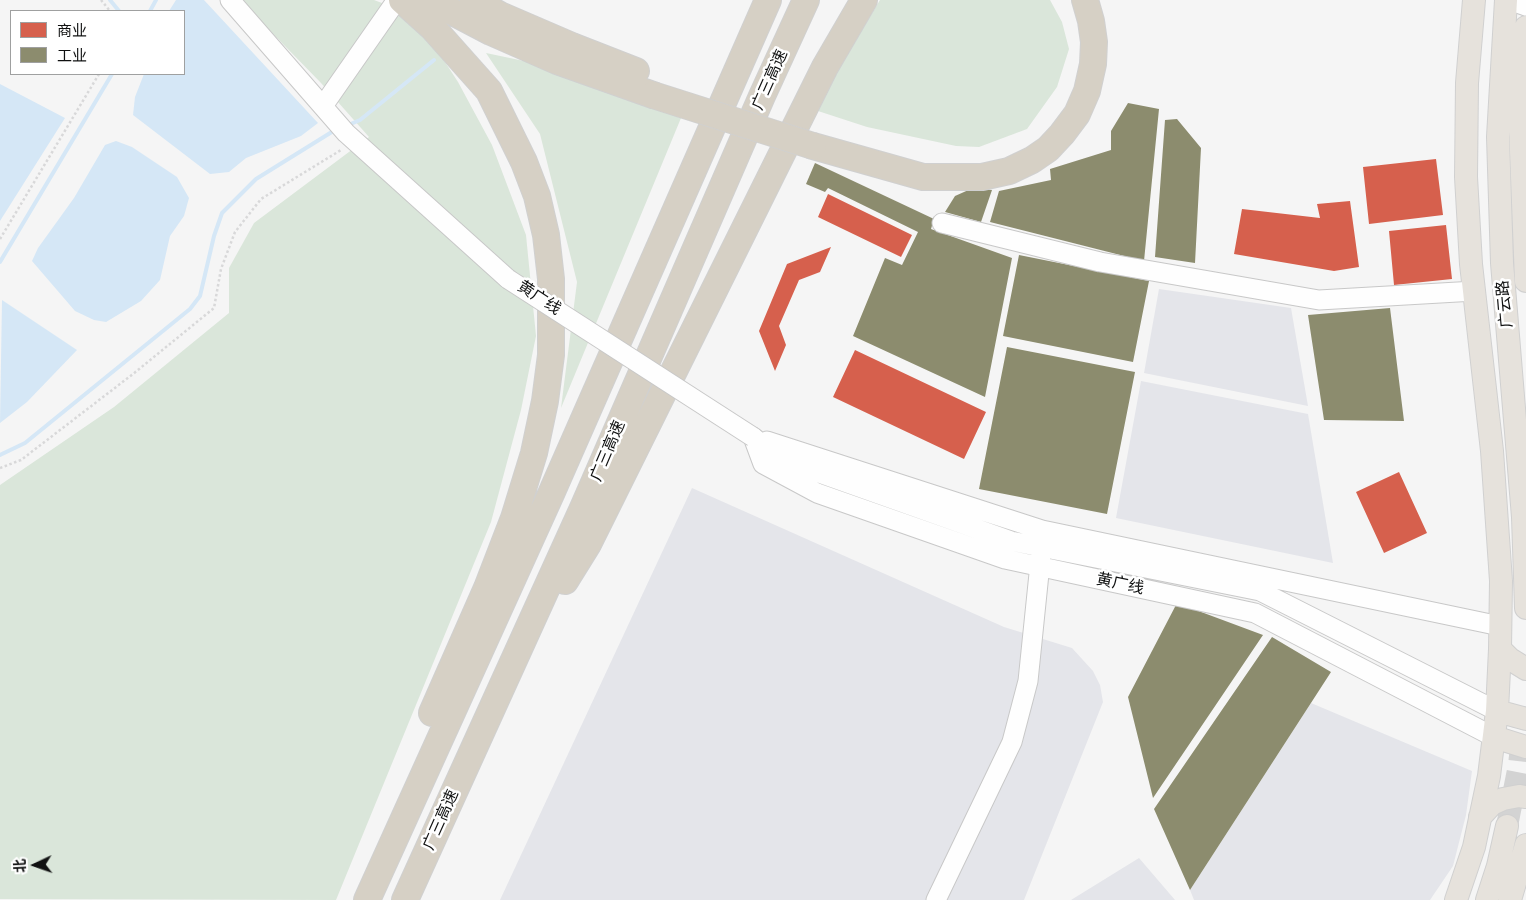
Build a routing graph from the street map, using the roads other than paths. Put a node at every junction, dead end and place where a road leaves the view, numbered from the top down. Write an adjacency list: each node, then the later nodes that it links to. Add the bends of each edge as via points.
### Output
1 (230, 0): 15 (street, 黄广线)
2 (430, 0): 14 (highway, via 557,61)
3 (473, 0): 14 (highway)
4 (768, 0): 38 (highway, via 547,503)
5 (806, 0): 28 (highway, 广三高速, via 583,508)
6 (864, 0): 28 (highway, via 825,66 588,544)
7 (1066, 0): 16 (highway, via 1078,47 1075,73 1068,95 1056,115 1020,147 999,156 946,162)
8 (1085, 0): 16 (highway, via 1094,42 1087,91 1077,114 1062,134 1032,160 1009,171 982,177 923,177)
9 (1474, 0): 20 (main road, via 1467,82 1466,177)
10 (1508, 0): 12 (street); 24 (main road, 广云路, via 1498,137 1502,263 1523,517)
11 (398, 2): 15 (street); 37 (highway, via 432,27 489,91 524,162 546,235 552,278 551,355 542,418 514,518 488,588 382,826)
12 (1526, 6)
13 (1526, 27): 18 (main road, 广云路, via 1520,124)
14 (657, 87): 16 (highway)
15 (323, 106): 21 (street, 黄广线, bridge, via 346,132 508,279)
16 (817, 138)
17 (942, 223): 20 (street, via 1100,262 1319,300)
18 (1526, 276): 19 (main road, 广云路)
19 (1526, 281)
20 (1474, 291): 25 (main road, via 1492,451 1501,581)
21 (753, 437): 22 (street); 23 (street, 黄广线, via 763,464 817,493 1005,559)
22 (1042, 539): 23 (street); 25 (street); 29 (street, 黄广线, via 1260,591)
23 (1040, 566): 31 (street, 黄广线, via 1255,613); 40 (street, via 1028,681 1012,742)
24 (1526, 608)
25 (1500, 626): 26 (main road)
26 (1500, 649): 27 (main road); 29 (main road)
27 (1526, 669)
28 (502, 684): 39 (highway, 广三高速)
29 (1497, 711): 30 (main road); 31 (main road)
30 (1526, 719)
31 (1494, 738): 32 (main road); 34 (main road)
32 (1526, 747)
33 (1526, 797): 34 (main road, via 1503,799 1492,804)
34 (1480, 817): 41 (main road, via 1474,847)
35 (1507, 826): 42 (main road)
36 (1526, 845): 43 (main road)
37 (358, 900)
38 (367, 900)
39 (405, 900)
40 (936, 900)
41 (1456, 900)
42 (1487, 900)
43 (1510, 900)

